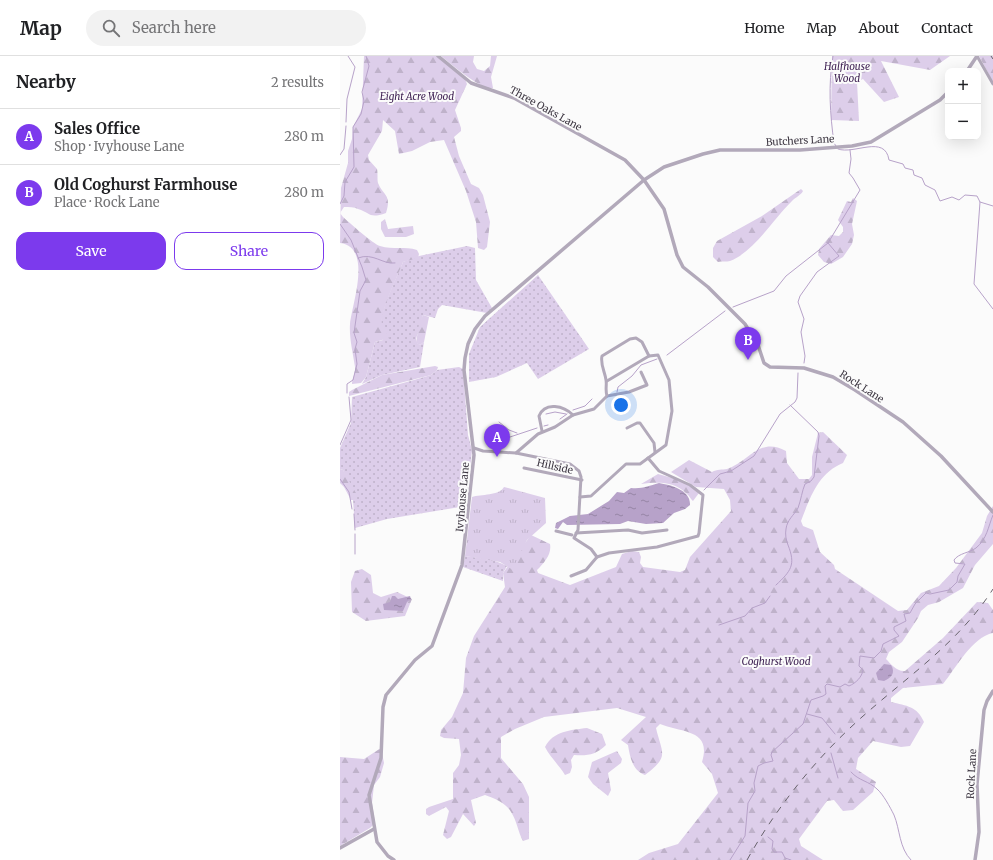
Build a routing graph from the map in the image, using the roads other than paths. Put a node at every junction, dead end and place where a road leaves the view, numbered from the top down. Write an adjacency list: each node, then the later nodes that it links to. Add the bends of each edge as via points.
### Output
1 (438, 56): 6 (street, Three Oaks Lane, via 471,83 514,98 625,160)
2 (977, 56): 3 (street); 4 (street)
3 (969, 68)
4 (993, 84)
5 (945, 95): 6 (street, Butchers Lane, via 871,142 852,146 778,150 720,150 664,167)
6 (644, 180): 14 (street, Ivyhouse Lane, via 516,289 475,329 464,365); 23 (street, Rock Lane, via 664,209 683,267 708,287 745,324 758,346 764,363 770,367 804,368 833,377 855,390 903,422 941,456)
7 (649, 356): 9 (street); 9 (street, via 642,342 636,338 618,346 602,356); 16 (street, via 656,354 669,380 672,415 666,445)
8 (641, 372): 10 (street, via 647,385)
9 (607, 381): 10 (street)
10 (607, 396): 11 (street, via 594,409)
11 (573, 415): 13 (street); 13 (street, via 560,406 551,406 538,416)
12 (627, 428): 16 (street, via 640,423 654,443)
13 (542, 432): 17 (street)
14 (474, 448): 15 (street); 18 (street, Ivyhouse Lane)
15 (483, 451): 17 (street); 18 (street)
16 (655, 452): 19 (street)
17 (516, 453): 21 (street, via 570,464 579,471)
18 (474, 455): 31 (street, Ivyhouse Lane, via 459,576 432,646 389,690 385,698 381,758 370,795)
19 (648, 458): 22 (street, via 640,464 626,464 591,496); 28 (street, via 659,472 690,485 703,495 698,536 657,547)
20 (524, 468): 21 (street, Hillside)
21 (582, 480): 22 (street)
22 (580, 497): 26 (street)
23 (993, 512)
24 (667, 530): 26 (street, via 642,533 628,530)
25 (556, 531): 27 (street)
26 (576, 533): 28 (street, via 575,539 591,549)
27 (572, 535)
28 (597, 557): 29 (street, via 586,570)
29 (571, 576)
30 (993, 691): 34 (street, Rock Lane, via 984,710 977,784 979,832)
31 (374, 830): 32 (street); 33 (street, Ivyhouse Lane, via 381,849)
32 (340, 848)
33 (394, 860)
34 (976, 860)

